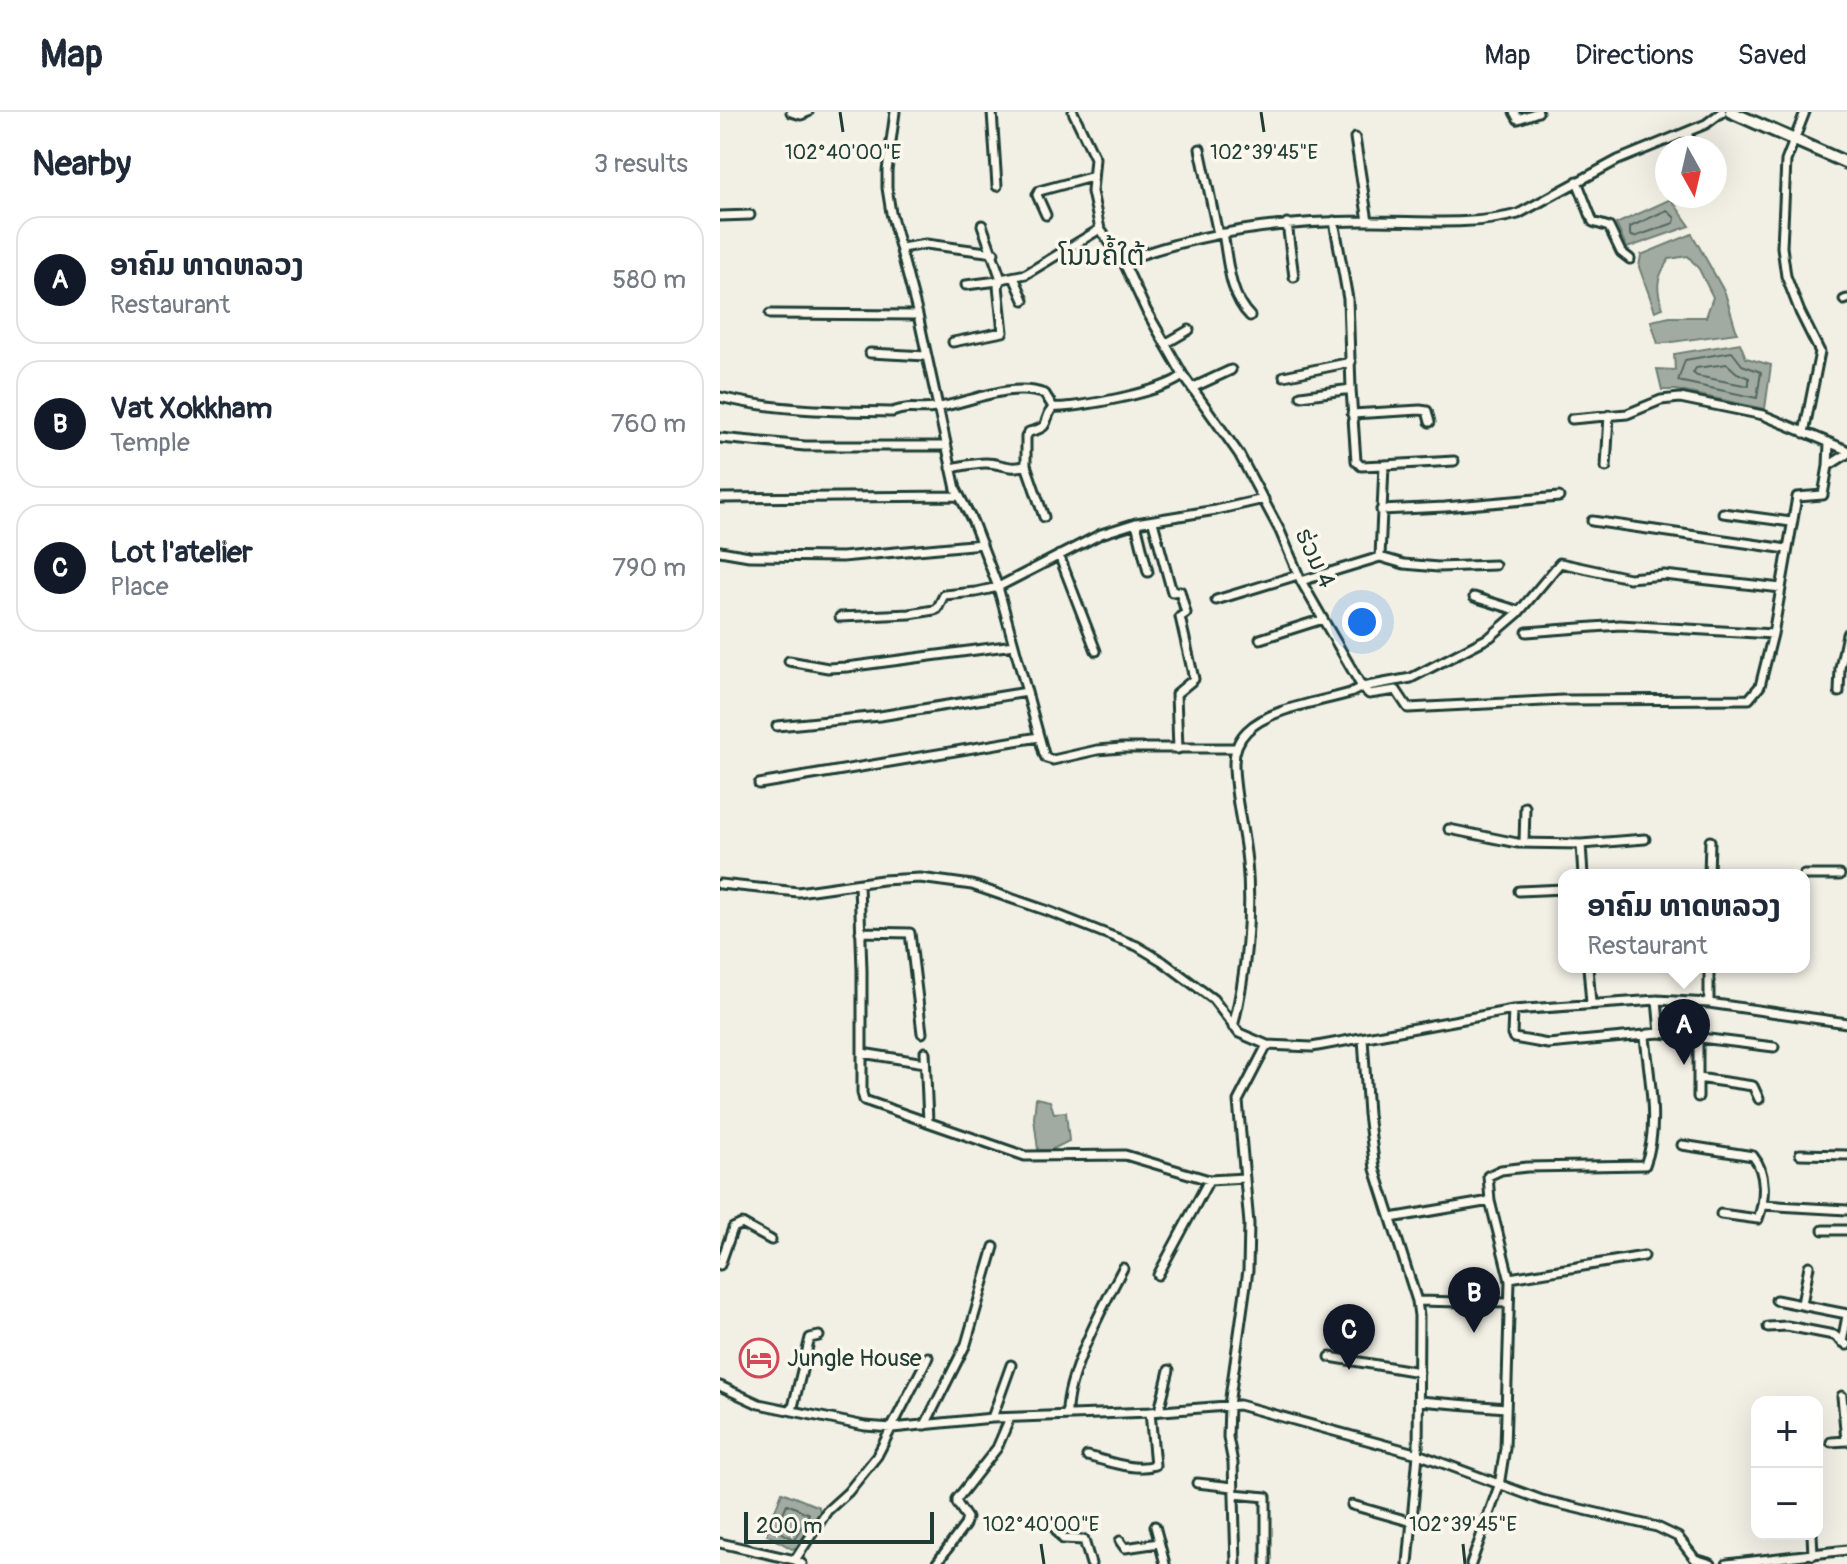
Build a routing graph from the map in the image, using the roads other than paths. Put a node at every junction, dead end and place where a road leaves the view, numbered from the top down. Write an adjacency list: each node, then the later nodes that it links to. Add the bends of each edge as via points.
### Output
1 (791, 112): 2 (street)
2 (808, 112)
3 (895, 112): 29 (street, via 887,188)
4 (992, 112): 19 (street)
5 (1073, 112): 17 (street, ຮ່ວມ 4, via 1095,158)
6 (1514, 112): 7 (street, via 1518,119)
7 (1538, 112)
8 (1722, 112): 11 (street)
9 (1731, 112): 14 (main road)
10 (1805, 112): 14 (street)
11 (1686, 133): 12 (street); 18 (street)
12 (1688, 136)
13 (1355, 138): 24 (street)
14 (1793, 140): 16 (main road); 60 (street, via 1786,161 1782,247 1786,276 1820,352)
15 (1200, 149): 28 (street)
16 (1847, 163)
17 (1091, 177): 21 (street, via 1039,191); 27 (street, ຮ່ວມ 4)
18 (1577, 181): 24 (street, via 1506,217); 31 (street, via 1593,222 1609,227)
19 (997, 186)
20 (750, 215): 22 (street)
21 (1046, 215)
22 (720, 216)
23 (1334, 221): 24 (street); 25 (street); 46 (street, via 1348,299)
24 (1368, 221)
25 (1287, 223): 28 (street); 34 (street)
26 (982, 225): 30 (street)
27 (1100, 229): 32 (street, ຮ່ວມ 4); 33 (street)
28 (1221, 234): 32 (street); 40 (street, via 1232,281)
29 (901, 248): 30 (street, via 926,244); 39 (street)
30 (994, 253): 35 (street)
31 (1630, 259)
32 (1123, 261): 43 (street, ຮ່ວມ 4)
33 (1014, 277): 35 (street); 37 (street)
34 (1294, 277)
35 (1000, 280): 36 (street); 42 (street, via 1003,332)
36 (966, 285)
37 (1024, 300)
38 (770, 314): 39 (street)
39 (918, 315): 45 (street)
40 (1250, 316)
41 (1189, 330): 43 (street)
42 (953, 342)
43 (1165, 344): 48 (street, ຮ່ວມ 4)
44 (870, 353): 45 (street)
45 (926, 356): 55 (street)
46 (1351, 362): 49 (street); 51 (street)
47 (1231, 370): 50 (street)
48 (1183, 375): 50 (street, ຮ່ວມ 4); 54 (street, via 1165,386 1125,396)
49 (1284, 376)
50 (1192, 388): 74 (street, ຮ່ວມ 4)
51 (1351, 389): 52 (street); 56 (street)
52 (1301, 396)
53 (720, 397): 55 (street, via 832,411)
54 (1053, 407): 55 (street, via 1037,391 973,397); 66 (street, via 1043,430 1026,437)
55 (938, 408): 63 (street)
56 (1352, 414): 59 (street, via 1423,410); 67 (street, via 1358,465)
57 (1609, 415): 58 (street); 60 (street, via 1680,398 1763,415); 69 (street)
58 (1572, 419)
59 (1430, 422)
60 (1804, 433): 62 (street)
61 (720, 438): 63 (street, via 805,446)
62 (1829, 443): 64 (street); 68 (street)
63 (946, 446): 70 (street)
64 (1847, 452): 68 (street)
65 (1454, 461): 67 (street)
66 (1026, 465): 70 (street); 77 (street)
67 (1384, 465): 75 (street)
68 (1828, 466): 80 (street, via 1823,495 1797,497)
69 (1606, 467)
70 (951, 468): 71 (street)
71 (959, 496): 73 (street); 82 (street)
72 (1559, 497): 75 (street)
73 (720, 498)
74 (1264, 499): 79 (street); 89 (street, ຮ່ວມ 4)
75 (1381, 510): 86 (street)
76 (1723, 513): 80 (street)
77 (1044, 517)
78 (1592, 521): 83 (street)
79 (1153, 522): 81 (street); 111 (street, via 1172,592 1180,591 1186,613 1180,617 1194,679 1176,694)
80 (1791, 522): 83 (street)
81 (1136, 523): 85 (street); 88 (street)
82 (982, 544): 84 (street, via 842,557); 90 (street)
83 (1787, 549): 91 (street)
84 (720, 551)
85 (1059, 555): 90 (street); 102 (street)
86 (1380, 557): 87 (street, via 1438,567); 89 (street)
87 (1495, 565)
88 (1148, 572)
89 (1300, 578): 93 (street); 96 (street, ຮ່ວມ 4)
90 (998, 587): 95 (street, via 944,595 937,609); 101 (street)
91 (1781, 588): 94 (street, via 1664,575 1629,578 1560,563); 98 (street)
92 (1474, 597): 94 (street)
93 (1216, 600)
94 (1518, 613): 104 (street, via 1490,637)
95 (840, 617)
96 (1323, 619): 100 (street); 105 (street, ຮ່ວມ 4)
97 (1527, 632): 98 (street, via 1620,625)
98 (1773, 634): 104 (street, via 1760,686 1749,699 1408,708)
99 (1847, 634): 107 (street)
100 (1260, 639)
101 (1014, 645): 103 (street, via 847,667); 106 (street)
102 (1096, 651)
103 (789, 661)
104 (1394, 686): 105 (street)
105 (1362, 687): 110 (street, via 1269,716 1247,731)
106 (1027, 692): 108 (street); 109 (street)
107 (1839, 692)
108 (777, 726)
109 (1039, 737): 111 (street, via 1046,758 1053,760 1097,750); 112 (street)
110 (1235, 748): 111 (street); 135 (street, via 1247,903)
111 (1178, 749)
112 (759, 784)
113 (1525, 807): 117 (street)
114 (1449, 829): 117 (street)
115 (1645, 839): 118 (street)
116 (1710, 841): 120 (street)
117 (1524, 843): 118 (street)
118 (1581, 844): 119 (street)
119 (1583, 869)
120 (1709, 869)
121 (1810, 875): 122 (street)
122 (1840, 875)
123 (720, 884): 124 (street, via 798,892)
124 (859, 884): 127 (street); 135 (street, via 920,878 961,883 1074,921 1162,961 1213,999)
125 (1558, 889): 126 (street)
126 (1519, 891)
127 (860, 932): 136 (street, via 910,933); 144 (street)
128 (1588, 973): 131 (street)
129 (1709, 973): 132 (street)
130 (1657, 1000): 131 (street); 132 (street); 137 (street)
131 (1591, 1003): 133 (street)
132 (1709, 1003): 134 (street)
133 (1513, 1010): 138 (street, via 1514,1038 1548,1044); 140 (street)
134 (1847, 1023)
135 (1233, 1027): 141 (street)
136 (922, 1033)
137 (1660, 1033): 138 (street); 139 (street)
138 (1645, 1035): 155 (street, via 1652,1109 1647,1164 1501,1170 1488,1176)
139 (1698, 1037): 142 (street); 146 (street)
140 (1363, 1038): 141 (street, via 1312,1047); 159 (street, via 1375,1169)
141 (1267, 1045): 153 (street, via 1239,1095)
142 (1774, 1047)
143 (925, 1052): 145 (street)
144 (862, 1053): 145 (street); 149 (street, via 864,1100)
145 (925, 1063): 149 (street)
146 (1698, 1078): 147 (street); 148 (street, via 1753,1086)
147 (1698, 1097)
148 (1759, 1099)
149 (928, 1122): 154 (street, via 1025,1156 1125,1155)
150 (1682, 1145): 156 (street, via 1753,1156 1763,1181)
151 (1800, 1154): 152 (street)
152 (1847, 1155)
153 (1245, 1178): 154 (street); 186 (street, via 1248,1270)
154 (1209, 1180): 168 (street)
155 (1490, 1201): 159 (street); 169 (street)
156 (1762, 1205): 157 (street); 158 (street, via 1758,1219)
157 (1847, 1210)
158 (1721, 1214)
159 (1391, 1218): 171 (street)
160 (1823, 1230): 161 (street)
161 (1847, 1230)
162 (771, 1240): 165 (street, via 742,1224 733,1228)
163 (994, 1247): 194 (street, via 966,1344)
164 (1644, 1256): 169 (street)
165 (720, 1265)
166 (1809, 1266): 173 (street)
167 (1123, 1268): 191 (street, via 1097,1318 1069,1394)
168 (1158, 1275)
169 (1510, 1278): 172 (street)
170 (1776, 1300): 173 (street)
171 (1417, 1301): 172 (street); 182 (street)
172 (1508, 1303): 187 (street)
173 (1802, 1304): 174 (street)
174 (1847, 1315): 177 (street)
175 (1768, 1327): 177 (street, via 1834,1335)
176 (819, 1336): 188 (street, via 810,1338)
177 (1844, 1344)
178 (928, 1357): 195 (street)
179 (1330, 1357): 182 (street)
180 (1011, 1365): 192 (street)
181 (1169, 1370): 189 (street)
182 (1419, 1372): 185 (street)
183 (720, 1386): 188 (street, via 759,1404)
184 (1842, 1396): 196 (street)
185 (1419, 1401): 187 (street); 198 (street)
186 (1229, 1405): 189 (street); 198 (street); 202 (street)
187 (1506, 1408): 201 (street)
188 (792, 1411): 195 (street)
189 (1159, 1411): 190 (street)
190 (1150, 1412): 191 (street); 199 (street, via 1155,1465)
191 (1067, 1415): 193 (street)
192 (992, 1418): 193 (street); 194 (street)
193 (1010, 1418): 214 (street, via 997,1448 957,1499 965,1525)
194 (925, 1425): 195 (street)
195 (892, 1428): 213 (street, via 877,1456 827,1511)
196 (1846, 1441): 197 (street)
197 (1831, 1442)
198 (1418, 1454): 201 (street); 205 (street)
199 (1087, 1456)
200 (1197, 1483): 202 (street)
201 (1499, 1486): 220 (street); 221 (street, via 1657,1527 1678,1537 1695,1559)
202 (1234, 1491): 217 (street); 218 (street, via 1266,1497)
203 (1352, 1505): 205 (street)
204 (1045, 1522): 215 (street, via 1063,1539 1084,1540)
205 (1412, 1522): 219 (street)
206 (1155, 1526): 210 (street)
207 (1812, 1540): 212 (street)
208 (1120, 1541): 210 (street, via 1125,1548)
209 (720, 1543): 213 (street)
210 (1159, 1543): 216 (street)
211 (1847, 1550): 212 (street)
212 (1813, 1555): 222 (street)
213 (799, 1562)
214 (936, 1564)
215 (1091, 1564)
216 (1165, 1564)
217 (1236, 1564)
218 (1266, 1564)
219 (1408, 1564)
220 (1471, 1564)
221 (1711, 1564)
222 (1727, 1564)

